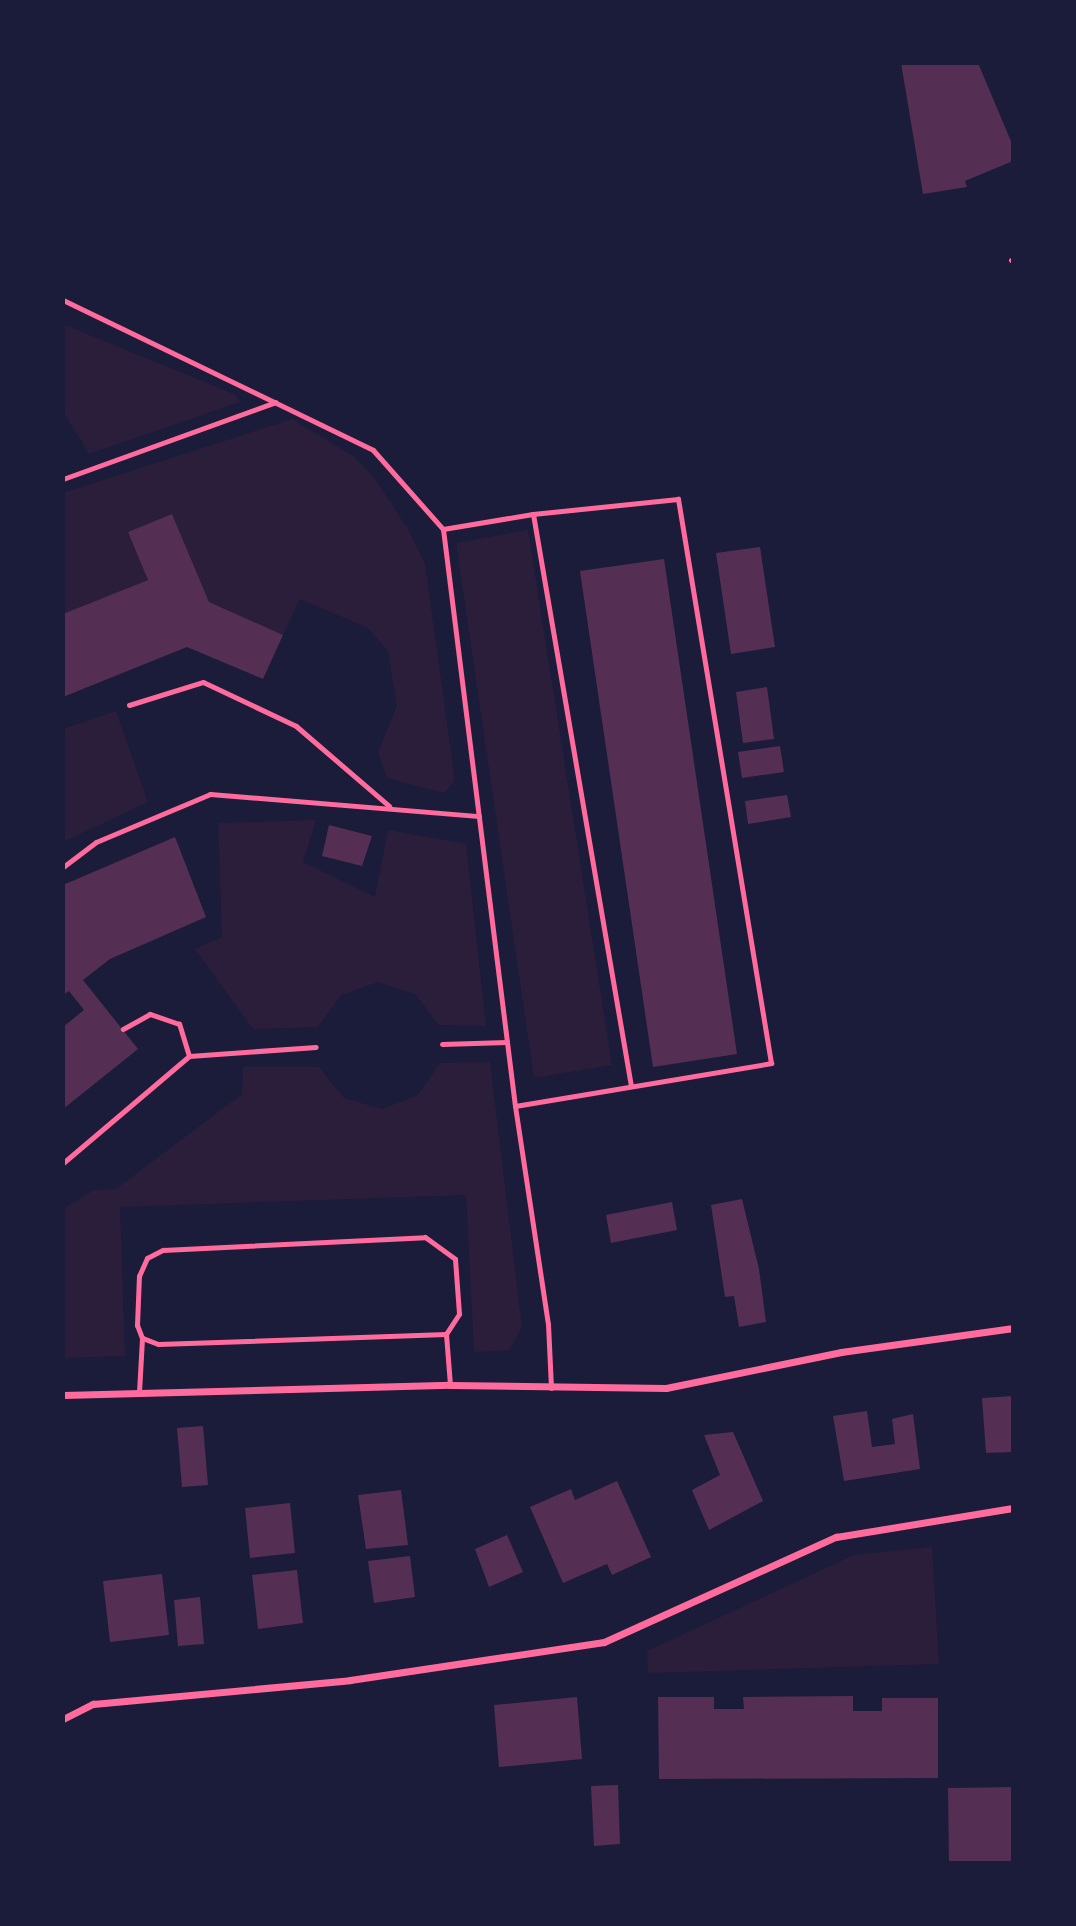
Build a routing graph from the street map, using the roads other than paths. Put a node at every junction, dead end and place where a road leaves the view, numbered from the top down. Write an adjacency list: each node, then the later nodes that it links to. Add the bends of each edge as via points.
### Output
1 (63, 300): 2 (lane)
2 (276, 402): 3 (lane); 5 (lane, via 373,450)
3 (63, 480)
4 (533, 514): 5 (lane); 15 (lane); 15 (lane, via 678,499 772,1062)
5 (443, 530): 8 (lane)
6 (129, 705): 7 (lane, via 202,682 296,726)
7 (389, 806): 8 (lane); 9 (lane, via 210,794 96,842)
8 (479, 816): 11 (lane)
9 (63, 867)
10 (123, 1029): 14 (lane, via 150,1014 179,1024)
11 (508, 1041): 12 (lane); 16 (lane)
12 (442, 1044)
13 (316, 1047): 14 (lane)
14 (189, 1056): 17 (lane)
15 (631, 1086): 16 (lane)
16 (515, 1106): 22 (lane, via 548,1324)
17 (63, 1163)
18 (1013, 1328): 22 (street, via 841,1352 666,1388)
19 (446, 1334): 20 (lane, via 158,1344); 20 (lane, via 458,1314 455,1259 425,1237 163,1250 147,1258 139,1276 137,1325); 21 (lane)
20 (142, 1338): 23 (lane)
21 (450, 1385): 22 (street); 23 (street)
22 (551, 1388)
23 (139, 1392): 24 (street)
24 (63, 1395)
25 (1013, 1508): 26 (street, via 836,1537 604,1642 351,1680 93,1704)
26 (63, 1719)

